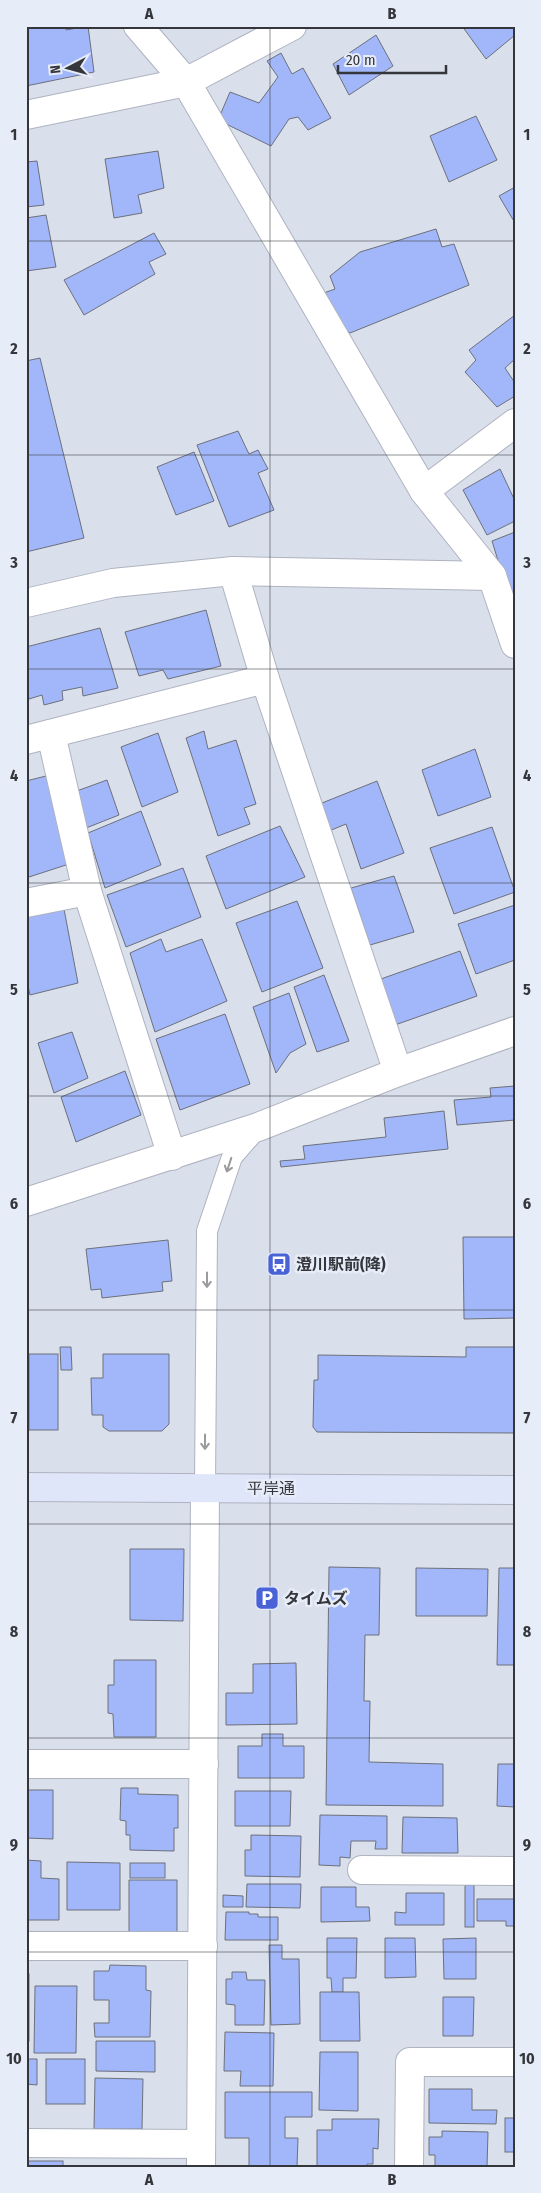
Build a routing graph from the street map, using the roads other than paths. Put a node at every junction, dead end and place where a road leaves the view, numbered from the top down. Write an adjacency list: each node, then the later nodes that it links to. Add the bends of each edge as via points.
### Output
1 (138, 26): 3 (street)
2 (292, 26): 3 (street)
3 (186, 82): 4 (street); 6 (street)
4 (26, 114)
5 (515, 423): 6 (street)
6 (424, 491): 8 (street)
7 (233, 571): 8 (street); 9 (street, via 113,583); 11 (street)
8 (492, 576): 10 (street)
9 (26, 603)
10 (515, 644)
11 (264, 680): 12 (street); 16 (street)
12 (39, 737): 13 (street)
13 (87, 891): 14 (street); 18 (street)
14 (26, 903)
15 (515, 1031): 16 (street)
16 (398, 1072): 17 (street)
17 (258, 1127): 18 (street); 21 (lane, one-way to 21, via 232,1157 207,1231)
18 (172, 1156): 19 (street)
19 (26, 1202)
20 (26, 1487): 21 (street, 平岸通)
21 (205, 1488): 22 (street, 平岸通); 24 (street)
22 (515, 1490)
23 (26, 1764): 24 (street)
24 (204, 1764): 28 (street)
25 (362, 1870): 26 (street)
26 (515, 1871)
27 (26, 1946): 28 (street)
28 (203, 1946): 31 (street)
29 (515, 2062): 32 (street, via 410,2062)
30 (26, 2143): 31 (street)
31 (201, 2155)
32 (409, 2167)

